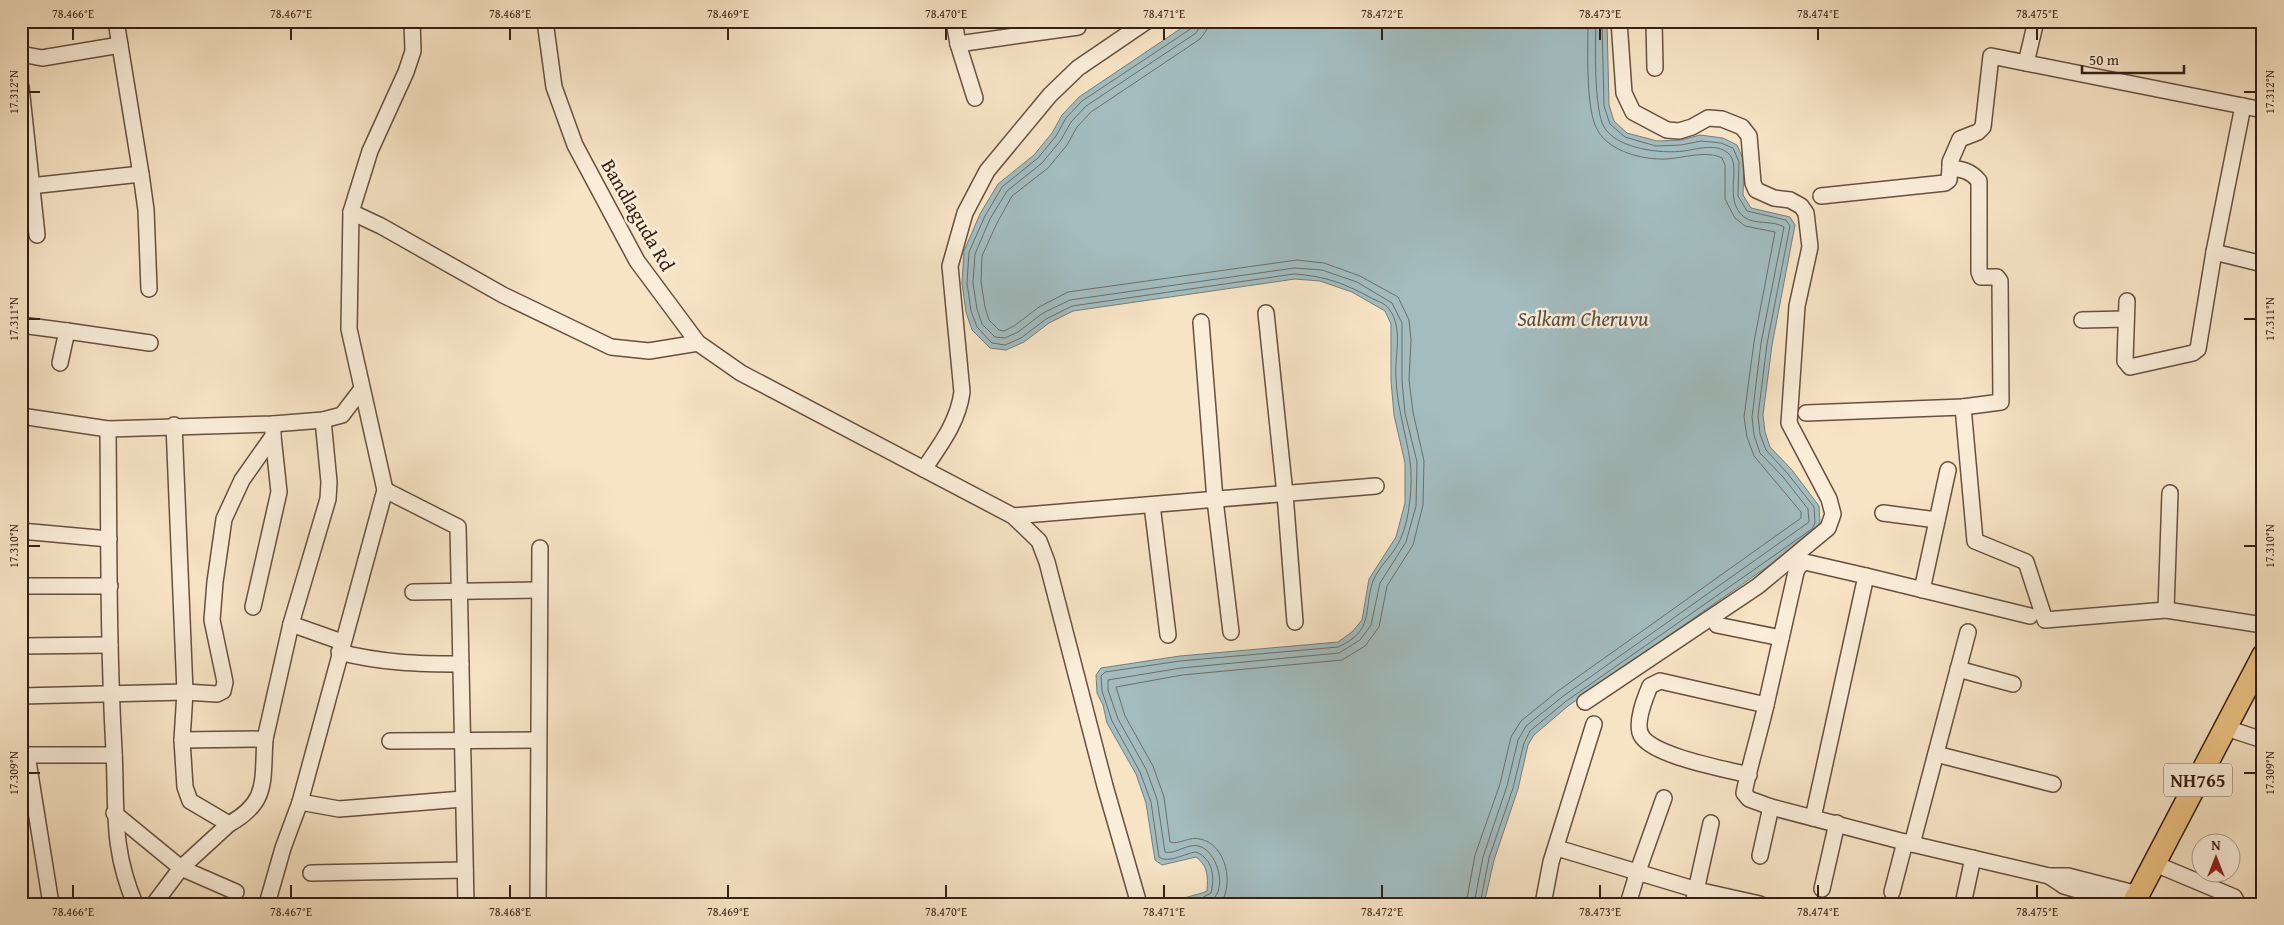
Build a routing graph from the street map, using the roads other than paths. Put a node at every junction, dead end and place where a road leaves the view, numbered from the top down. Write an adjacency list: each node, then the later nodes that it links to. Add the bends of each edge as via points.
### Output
1 (116, 21): 11 (street)
2 (412, 21): 23 (street, via 413,50 370,151)
3 (545, 21): 36 (street, Bandlaguda Rd, via 554,87 575,145 637,261)
4 (954, 21): 10 (street)
5 (1147, 21): 46 (street, via 1078,68 1050,95 988,171 965,213 950,266 962,392 960,406 953,425)
6 (1619, 21): 88 (street, via 1624,94 1632,112 1667,130 1692,127 1708,118 1722,119 1742,127 1749,136 1752,183 1756,190 1774,198 1790,200 1806,213 1810,246 1797,306 1789,423 1829,499 1833,514 1828,528 1758,586)
7 (1654, 21): 14 (street)
8 (2036, 21): 13 (street)
9 (1078, 27): 10 (street)
10 (958, 44): 16 (street)
11 (120, 45): 12 (street, via 42,58); 20 (street)
12 (21, 54)
13 (2026, 64): 17 (street); 19 (street, via 1991,56 1983,127 1960,139)
14 (1655, 68)
15 (21, 87): 21 (street)
16 (975, 98)
17 (2243, 106): 18 (street); 25 (street)
18 (2263, 110)
19 (1950, 168): 22 (street, via 1949,180 1945,183); 39 (street, via 1962,169 1979,181 1979,274 1985,278 1997,276 2000,281 2001,402)
20 (141, 174): 21 (street); 27 (street)
21 (27, 187): 24 (street)
22 (1821, 196)
23 (351, 212): 36 (street, via 504,295 611,347 649,351); 38 (street, via 349,329)
24 (37, 235)
25 (2214, 252): 26 (street); 30 (street, via 2199,347 2193,353 2130,367 2125,361)
26 (2263, 264)
27 (149, 289)
28 (2127, 301): 30 (street)
29 (1266, 313): 51 (street)
30 (2126, 319): 31 (street)
31 (2082, 320)
32 (1201, 322): 52 (street)
33 (21, 325): 34 (street)
34 (66, 332): 35 (street); 37 (street)
35 (150, 343)
36 (698, 344): 46 (street, Bandlaguda Rd, via 741,374)
37 (60, 364)
38 (361, 390): 42 (street, via 342,415); 49 (street)
39 (1963, 407): 40 (street); 68 (street, via 1975,541 2026,562 2045,620)
40 (1806, 413)
41 (21, 416): 44 (street)
42 (323, 420): 45 (street); 71 (street, via 328,499)
43 (174, 426): 44 (street); 45 (street); 85 (street)
44 (108, 429): 58 (street)
45 (273, 430): 67 (street, via 279,492); 85 (street, via 242,480 224,520 212,620 225,682 223,691 217,694)
46 (924, 469): 55 (street, Bandlaguda Rd)
47 (1948, 470): 56 (street)
48 (1376, 486): 51 (street)
49 (385, 490): 66 (street, via 458,527); 80 (street)
50 (2170, 493): 68 (street)
51 (1285, 494): 52 (street); 70 (street)
52 (1215, 500): 53 (street); 74 (street)
53 (1152, 504): 55 (street); 76 (street)
54 (1883, 513): 56 (street)
55 (1013, 516): 132 (street, Bandlaguda Rd, via 1039,541 1054,583 1105,786)
56 (1937, 520): 64 (street)
57 (21, 531): 58 (street)
58 (110, 539): 62 (street)
59 (540, 548): 63 (street)
60 (1866, 576): 64 (street); 77 (street, via 1805,562 1799,566); 108 (street)
61 (21, 586): 62 (street)
62 (110, 586): 78 (street)
63 (539, 590): 66 (street); 95 (street)
64 (1922, 590): 69 (street)
65 (413, 592): 66 (street)
66 (460, 592): 81 (street)
67 (253, 607)
68 (2166, 610): 73 (street)
69 (2030, 616)
70 (1295, 622)
71 (290, 624): 80 (street); 92 (street)
72 (1716, 625): 77 (street)
73 (2263, 625)
74 (1231, 632)
75 (1968, 632): 83 (street)
76 (1168, 635)
77 (1781, 638): 89 (street)
78 (110, 645): 79 (street); 86 (street)
79 (21, 646)
80 (341, 647): 81 (street, via 370,660 402,664); 105 (street)
81 (461, 664): 94 (street)
82 (2260, 666): 91 (highway, NH765)
83 (1958, 669): 84 (street); 98 (street)
84 (2012, 684)
85 (184, 692): 86 (street); 93 (street)
86 (111, 693): 87 (street); 100 (street)
87 (21, 696)
88 (1585, 702)
89 (1766, 705): 101 (street); 101 (street, via 1660,681 1650,686 1646,696 1639,727 1647,743 1675,755)
90 (1594, 724): 113 (street)
91 (2226, 728): 96 (street); 116 (highway, NH765)
92 (265, 739): 93 (street); 111 (street, via 262,788 256,803)
93 (182, 740): 111 (street, via 186,795 197,807)
94 (463, 740): 95 (street); 97 (street); 104 (street)
95 (538, 740): 131 (street)
96 (2263, 740)
97 (390, 741)
98 (1936, 754): 102 (street); 112 (street)
99 (24, 755): 100 (street); 126 (street)
100 (114, 755): 107 (street)
101 (1749, 775): 106 (street, via 1744,793 1746,797)
102 (2053, 784)
103 (1664, 798): 119 (street)
104 (463, 799): 105 (street, via 338,809); 118 (street)
105 (300, 802): 129 (street)
106 (1771, 807): 108 (street); 114 (street)
107 (114, 813): 117 (street); 127 (street, via 124,878)
108 (1813, 818): 110 (street)
109 (1711, 823): 124 (street)
110 (1837, 823): 112 (street); 121 (street)
111 (229, 824): 117 (street)
112 (1909, 843): 115 (street); 123 (street)
113 (1557, 848): 119 (street); 133 (street, via 1551,862)
114 (1760, 856)
115 (1973, 858): 125 (street, via 2049,876 2068,876); 136 (street)
116 (2154, 863): 125 (highway, NH765); 137 (street, via 2234,897)
117 (181, 868): 122 (street); 128 (street)
118 (465, 870): 120 (street); 130 (street)
119 (1638, 871): 124 (street); 134 (street)
120 (311, 873)
121 (1822, 889)
122 (236, 892)
123 (1892, 892)
124 (1695, 897): 135 (street)
125 (2132, 900)
126 (50, 904)
127 (135, 904)
128 (154, 904)
129 (268, 904)
130 (466, 904)
131 (538, 904)
132 (1139, 904)
133 (1544, 904)
134 (1628, 904)
135 (1760, 904)
136 (1962, 904)
137 (2238, 904)

